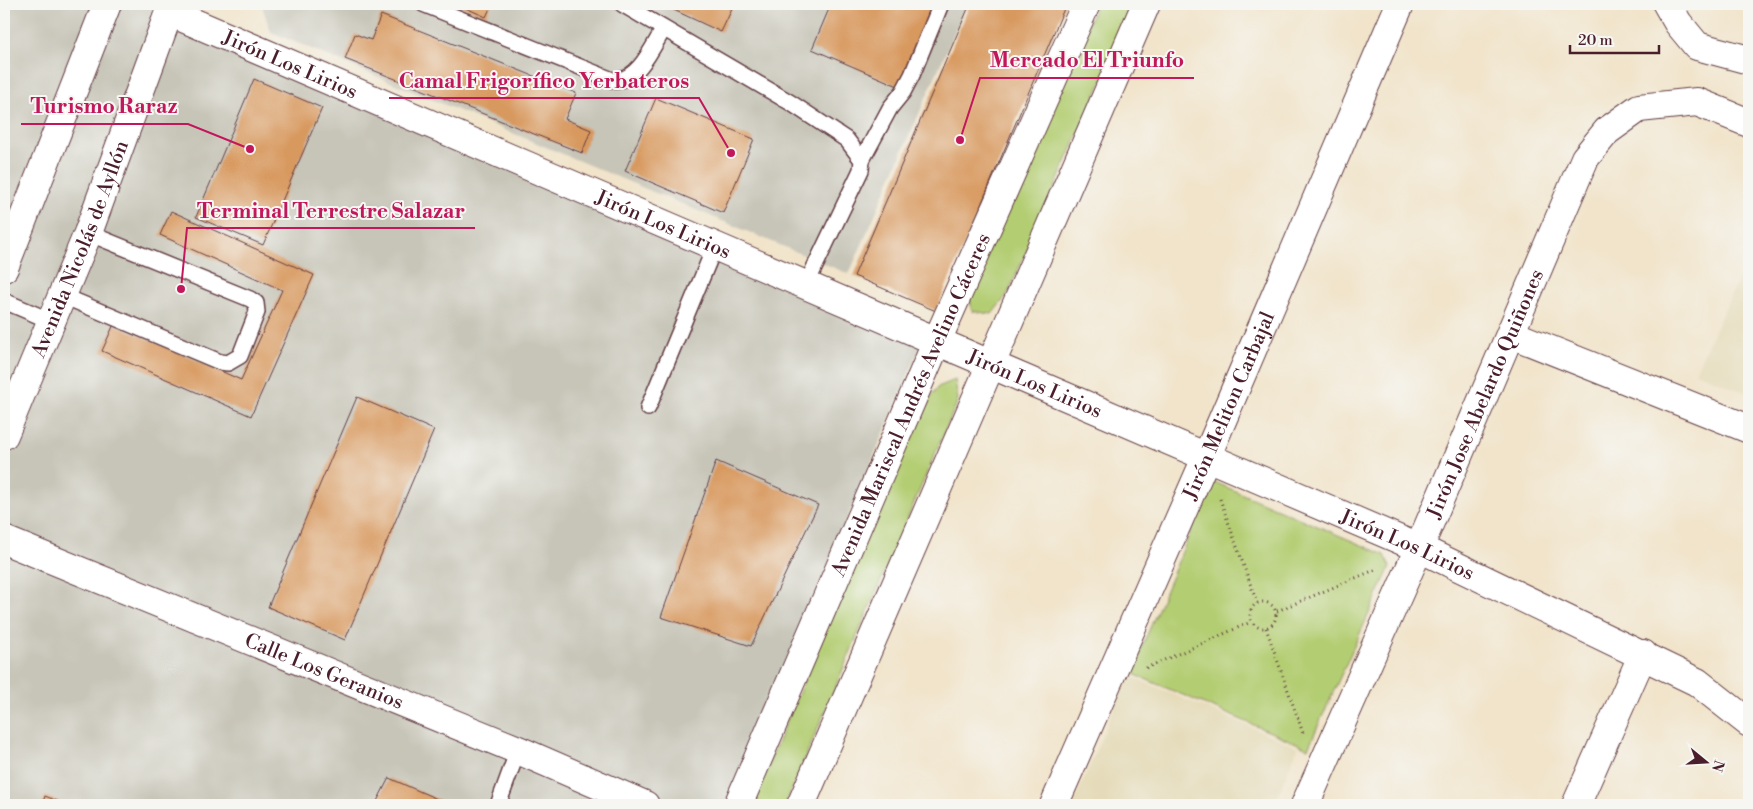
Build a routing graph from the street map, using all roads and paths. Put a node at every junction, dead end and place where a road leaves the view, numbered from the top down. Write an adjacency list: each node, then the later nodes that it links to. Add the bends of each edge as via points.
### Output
1 (107, 4): 16 (street)
2 (423, 4): 10 (lane, via 615,81 624,80 638,69)
3 (622, 4): 10 (lane)
4 (941, 4): 13 (lane, via 912,75)
5 (1086, 4): 22 (street, Avenida Mariscal Andrés Avelino Cáceres)
6 (1146, 4): 23 (street)
7 (1400, 4): 27 (street, Jirón Meliton Carbajal)
8 (1667, 4): 11 (street, via 1678,24 1697,46)
9 (170, 8): 14 (street, Avenida Nicolás de Ayllón); 15 (street, Jirón Los Lirios)
10 (663, 30): 13 (lane, via 799,108 847,140)
11 (1749, 60)
12 (1749, 123): 21 (street, Jirón Jose Abelardo Quiñones, via 1697,102 1639,108 1607,130 1585,158)
13 (862, 160): 17 (lane, via 861,170)
14 (88, 233): 18 (street, Avenida Nicolás de Ayllón); 18 (lane, via 250,299 256,304 257,312 240,356 228,363 220,362)
15 (715, 246): 17 (street, Jirón Los Lirios); 24 (lane)
16 (5, 259)
17 (806, 285): 22 (street, Jirón Los Lirios)
18 (61, 295): 20 (street, Avenida Nicolás de Ayllón)
19 (4, 301): 20 (lane)
20 (51, 322): 26 (street, Avenida Nicolás de Ayllón)
21 (1511, 334): 25 (street); 29 (street, Jirón Jose Abelardo Quiñones)
22 (937, 341): 23 (street, Jirón Los Lirios); 41 (street, Avenida Mariscal Andrés Avelino Cáceres)
23 (991, 364): 27 (street, Jirón Los Lirios); 42 (street)
24 (648, 408)
25 (1749, 429)
26 (4, 435)
27 (1206, 458): 29 (street, Jirón Los Lirios); 30 (path); 35 (street, Jirón Meliton Carbajal)
28 (4, 540): 37 (street, Calle Los Geranios)
29 (1416, 556): 31 (path, via 1386,565); 34 (street, Jirón Los Lirios); 38 (street, Jirón Jose Abelardo Quiñones)
30 (1257, 603): 31 (path, via 1268,603); 32 (path, via 1250,615)
31 (1276, 611): 33 (path, via 1277,619)
32 (1252, 622): 33 (path, via 1257,627); 35 (path, via 1134,673)
33 (1266, 628): 38 (path)
34 (1643, 654): 36 (street, Jirón Los Lirios, via 1698,682); 45 (street)
35 (1112, 673): 43 (street, Jirón Meliton Carbajal)
36 (1749, 723)
37 (518, 750): 39 (lane); 40 (street, Calle Los Geranios)
38 (1320, 774): 44 (street, Jirón Jose Abelardo Quiñones)
39 (498, 805)
40 (645, 805)
41 (738, 805)
42 (801, 805)
43 (1054, 805)
44 (1306, 805)
45 (1576, 805)

